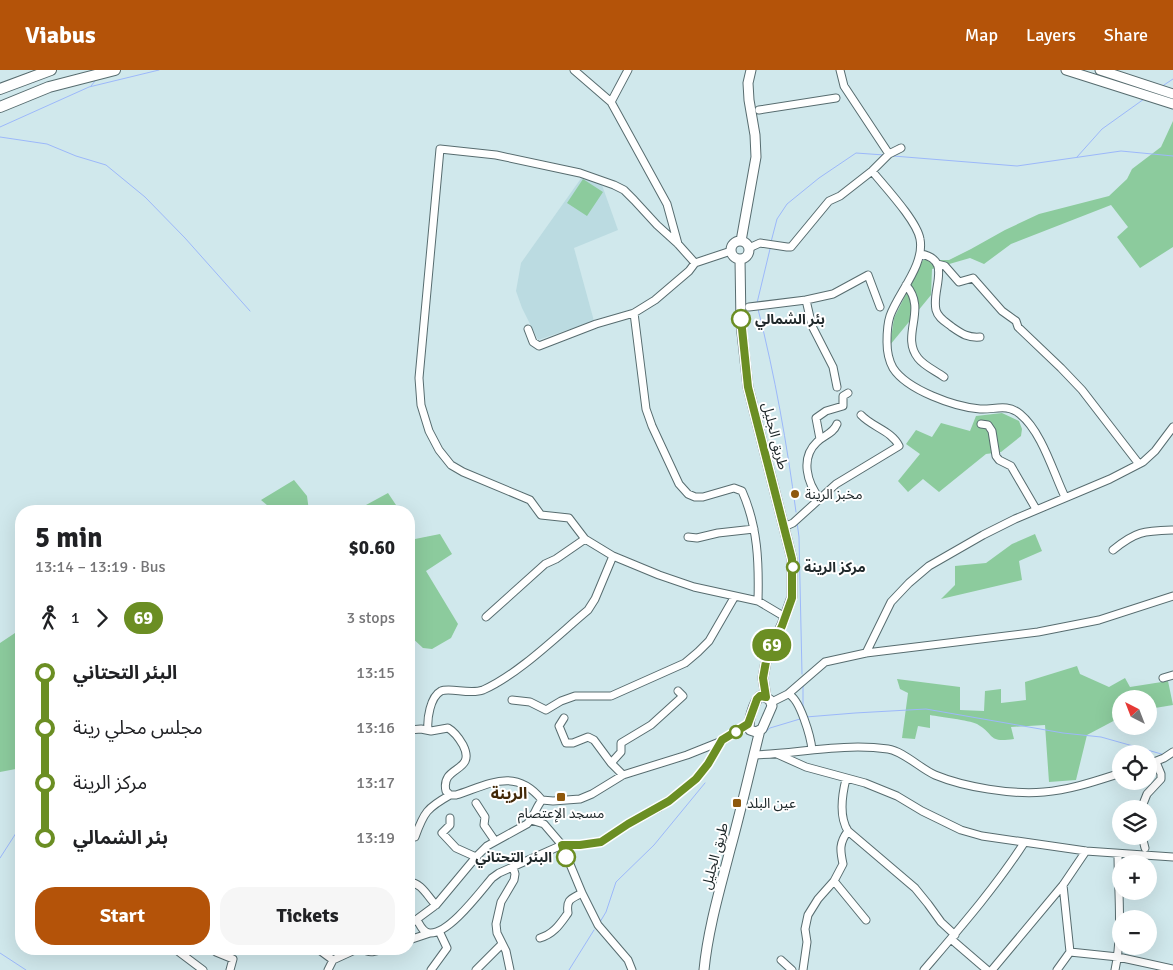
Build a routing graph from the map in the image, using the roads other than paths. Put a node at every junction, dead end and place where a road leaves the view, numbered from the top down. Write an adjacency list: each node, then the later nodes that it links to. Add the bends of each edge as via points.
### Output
1 (51, 70): 9 (highway)
2 (115, 70): 14 (highway, via 50,87)
3 (574, 70): 12 (street)
4 (628, 70): 12 (street)
5 (750, 70): 19 (main road, via 749,100 756,157)
6 (840, 70): 17 (street, via 844,86)
7 (1066, 70): 13 (main road)
8 (1100, 70): 10 (main road)
9 (0, 90)
10 (1173, 94)
11 (836, 98): 15 (street)
12 (611, 102): 20 (street, via 668,204)
13 (1173, 104)
14 (0, 107)
15 (759, 110)
16 (901, 148): 17 (street)
17 (889, 154): 18 (street)
18 (872, 171): 21 (street, via 829,201 791,246 760,243); 23 (street, via 917,230)
19 (741, 241): 21 (main road); 22 (main road, via 733,244)
20 (678, 244): 25 (street); 50 (street, via 624,190 614,185 580,173 496,155 440,149 419,378 421,405 429,431 451,465 530,500 541,515 569,518)
21 (749, 248): 24 (main road, via 746,256)
22 (731, 251): 24 (main road); 25 (street)
23 (921, 254): 26 (street, via 931,257); 27 (street)
24 (740, 258): 46 (main road, طريق الجليل, via 741,324 748,387)
25 (695, 264): 31 (street, via 655,300)
26 (937, 264): 33 (street, via 936,310 941,318 964,335); 42 (street, via 945,266 960,282 973,278 1082,390)
27 (906, 285): 34 (street, via 916,304 912,338 915,354); 43 (street, via 887,329 887,357 898,375 944,401 982,409 996,406 1019,412 1040,441)
28 (806, 300): 29 (street, via 833,294 868,275); 30 (street); 35 (street, via 812,326 833,367)
29 (880, 306)
30 (748, 307)
31 (634, 313): 32 (street, via 539,346 533,342); 47 (street, via 646,409 680,484 688,494 699,497 739,489 744,495)
32 (528, 329)
33 (980, 337)
34 (944, 377)
35 (838, 386)
36 (848, 393): 41 (street, via 843,396 842,406 816,418)
37 (861, 414): 44 (street, via 899,446 836,484)
38 (837, 424): 41 (street, via 834,430)
39 (981, 424): 45 (street, via 988,425 992,431 996,456 1011,466)
40 (1173, 427): 42 (street, via 1155,451)
41 (820, 439): 44 (street, via 812,448 807,470 810,484)
42 (1139, 464): 43 (street)
43 (1064, 497): 45 (street)
44 (820, 499): 46 (street)
45 (1036, 509): 58 (street, via 929,566 909,582 887,608)
46 (784, 527): 57 (main road, طريق الجليل, via 793,577 792,598)
47 (754, 529): 49 (street); 55 (street, via 759,565)
48 (1173, 530): 51 (street, via 1134,534)
49 (688, 537)
50 (585, 539): 52 (street); 56 (street, via 545,564)
51 (1113, 550)
52 (613, 556): 53 (street, via 659,576); 68 (street, via 588,610 513,672 491,686 474,692 441,691 427,716)
53 (736, 596): 55 (street); 64 (street, via 708,641 685,663 668,671 611,696 575,696 546,710 530,702)
54 (1173, 596): 58 (street, via 1099,620 1047,631)
55 (758, 601): 57 (street)
56 (486, 617)
57 (785, 617): 63 (main road, طريق الجليل, via 763,657 759,679)
58 (866, 653): 62 (street, via 825,662)
59 (1173, 675): 60 (street)
60 (1163, 678)
61 (678, 691): 75 (street, via 683,696 651,725 621,743 621,752)
62 (788, 694): 63 (street); 70 (street, via 796,700)
63 (766, 699): 67 (main road, via 754,704); 67 (main road, via 772,706)
64 (512, 700)
65 (564, 718): 75 (street, via 559,726 566,743 588,737 594,740)
66 (415, 729): 68 (street)
67 (754, 729): 69 (street); 71 (main road, طريق الجليل)
68 (428, 730): 81 (street, via 448,728 458,736 466,752 466,762 446,779 445,786)
69 (722, 740): 77 (street); 90 (street, via 696,779 669,801 601,842)
70 (812, 750): 73 (street); 78 (street, via 858,746 891,750 934,774 970,786 1026,793 1046,792)
71 (755, 752): 73 (street); 127 (main road, طريق الجليل, via 719,894)
72 (1173, 752): 74 (street)
73 (777, 754): 79 (street)
74 (1157, 760)
75 (611, 763): 77 (street)
76 (1157, 769): 80 (street, via 1161,774)
77 (623, 775): 82 (street, via 580,799)
78 (1112, 776)
79 (846, 779): 86 (street, via 844,820); 89 (street, via 897,796 961,830)
80 (1157, 782)
81 (450, 795): 82 (street, via 508,781 525,784); 87 (street, via 435,803 422,817)
82 (542, 800): 85 (street)
83 (476, 803): 88 (street, via 486,817 484,825)
84 (450, 818): 95 (street, via 450,825 442,833 456,848)
85 (531, 820): 88 (street); 90 (street, via 544,824)
86 (848, 831): 98 (street, via 840,848 843,864); 107 (street, via 915,888)
87 (415, 837)
88 (495, 841): 95 (street)
89 (1024, 843): 93 (street); 107 (street)
90 (562, 845): 97 (street); 101 (street)
91 (1144, 845): 92 (street)
92 (1145, 848)
93 (1086, 851): 94 (street); 100 (street)
94 (1118, 854): 96 (street); 116 (street)
95 (476, 857): 102 (street)
96 (1173, 857)
97 (513, 867): 105 (street, via 492,878 451,924); 110 (street, via 514,880 501,902 496,924)
98 (834, 880): 104 (street); 129 (street, via 808,916)
99 (415, 883): 102 (street)
100 (1063, 885): 111 (street); 132 (street)
101 (582, 893): 109 (street, via 569,900 568,913 558,927); 126 (street, via 598,925 628,960)
102 (436, 905): 103 (street)
103 (417, 920): 106 (street, via 424,931)
104 (866, 920)
105 (439, 931): 106 (street); 123 (street, via 447,948)
106 (430, 933): 108 (street)
107 (953, 937): 130 (street); 131 (street)
108 (415, 938)
109 (540, 938)
110 (502, 944): 124 (street); 125 (street)
111 (1070, 952): 116 (street); 133 (street)
112 (182, 955): 120 (street)
113 (223, 955): 121 (street, via 233,959)
114 (326, 955): 117 (street)
115 (344, 955): 117 (street)
116 (1118, 957): 119 (street); 134 (street)
117 (333, 960): 122 (street)
118 (781, 960): 128 (street)
119 (1173, 969)
120 (204, 970)
121 (230, 970)
122 (328, 970)
123 (431, 970)
124 (476, 970)
125 (510, 970)
126 (632, 970)
127 (704, 970)
128 (792, 970)
129 (802, 970)
130 (924, 970)
131 (987, 970)
132 (992, 970)
133 (1057, 970)
134 (1115, 970)

